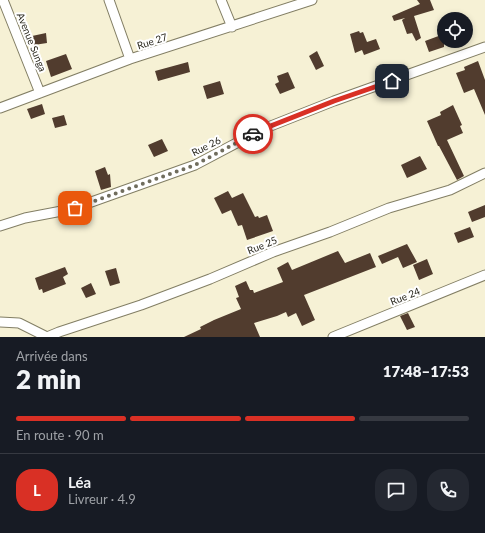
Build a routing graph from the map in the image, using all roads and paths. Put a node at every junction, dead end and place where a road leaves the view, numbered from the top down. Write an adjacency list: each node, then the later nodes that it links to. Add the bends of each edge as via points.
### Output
1 (3, 0): 8 (street, Avenue Sunga)
2 (109, 0): 7 (street)
3 (221, 0): 5 (street)
4 (312, 0): 5 (street, Rue 27)
5 (232, 27): 7 (street, Rue 27)
6 (485, 48): 11 (street, Rue 26, via 263,129 195,165 83,205)
7 (130, 59): 8 (street, Rue 27)
8 (40, 93): 9 (street, Rue 27)
9 (0, 108)
10 (485, 173): 14 (street, Rue 25, via 450,190 389,208 141,305)
11 (0, 226)
12 (485, 275): 15 (street, Rue 24)
13 (0, 322): 14 (street, via 19,323)
14 (47, 337)
15 (333, 337)

